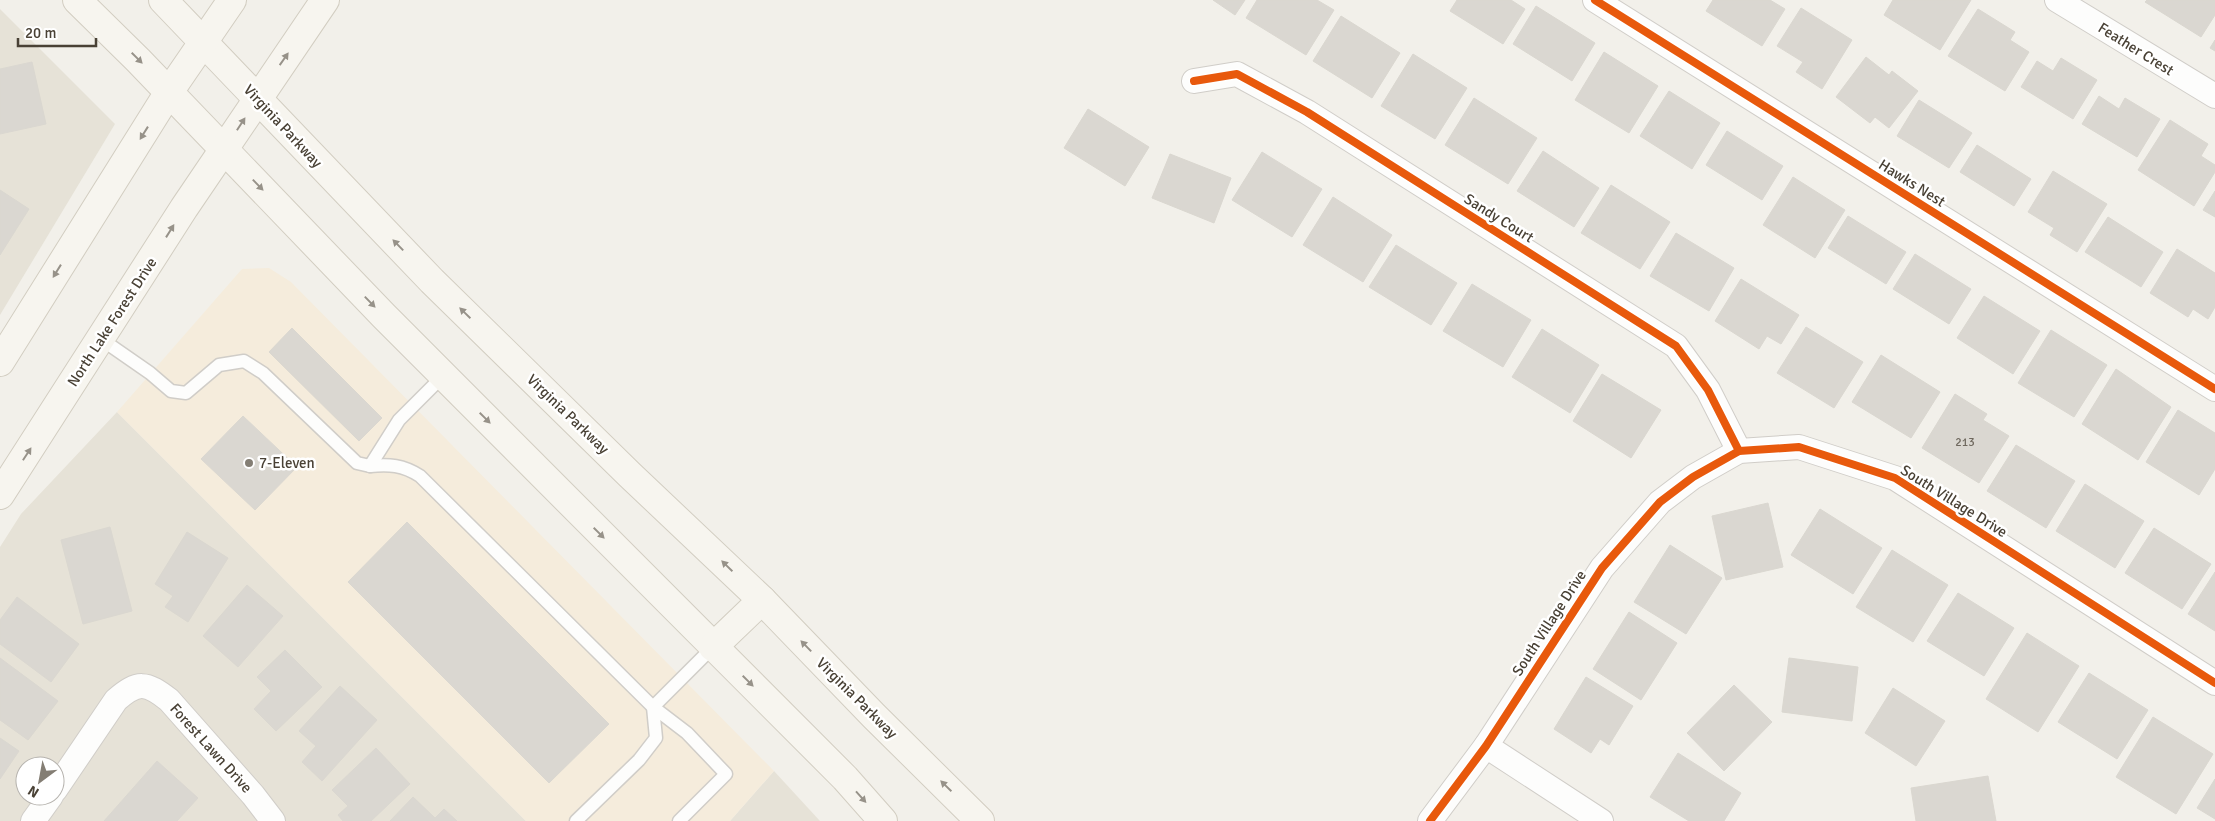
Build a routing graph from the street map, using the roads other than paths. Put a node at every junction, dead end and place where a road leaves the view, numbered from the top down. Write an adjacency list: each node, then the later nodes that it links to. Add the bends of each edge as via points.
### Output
1 (77, 0): 9 (main road, one-way to 9)
2 (163, 0): 7 (main road, Virginia Parkway)
3 (232, 0): 7 (main road)
4 (325, 0): 11 (main road, North Lake Forest Drive, one-way to 4)
5 (1595, 0): 16 (street, Hawks Nest)
6 (2057, 0): 10 (street, Feather Crest)
7 (204, 43): 9 (main road); 11 (main road, Virginia Parkway)
8 (1194, 81): 17 (street, Sandy Court, via 1238,74 1307,112 1676,346 1708,390)
9 (169, 92): 12 (main road); 14 (main road, one-way to 14)
10 (2215, 96)
11 (257, 99): 12 (main road, North Lake Forest Drive, one-way to 11); 20 (main road, Virginia Parkway, one-way to 11, via 432,280)
12 (224, 150): 13 (main road, North Lake Forest Drive, one-way to 12); 15 (main road, one-way to 15)
13 (101, 339): 18 (lane, via 171,391 186,393 219,365 244,361 263,373 357,463); 19 (main road, North Lake Forest Drive, one-way to 13)
14 (0, 362)
15 (443, 376): 18 (lane, via 399,420); 21 (main road, one-way to 21)
16 (2215, 389)
17 (1740, 451): 22 (street, South Village Drive, via 1799,447 1895,478); 24 (street, South Village Drive, via 1692,477 1660,502 1607,562)
18 (370, 466): 23 (lane, via 389,464 408,468 420,476)
19 (0, 494)
20 (762, 600): 21 (main road); 32 (main road, Virginia Parkway, one-way to 20)
21 (713, 646): 23 (lane); 31 (main road, one-way to 31, via 845,778)
22 (2215, 683)
23 (653, 707): 29 (lane, via 656,738 639,760); 30 (lane, via 687,733 726,774)
24 (1486, 746): 33 (street, South Village Drive); 34 (street)
25 (65, 775): 28 (street, Forest Lawn Drive, via 116,700 129,688 141,684 156,689 169,700)
26 (44, 806): 27 (street)
27 (33, 821)
28 (273, 821)
29 (576, 821)
30 (679, 821)
31 (883, 821)
32 (980, 821)
33 (1430, 821)
34 (1601, 821)

